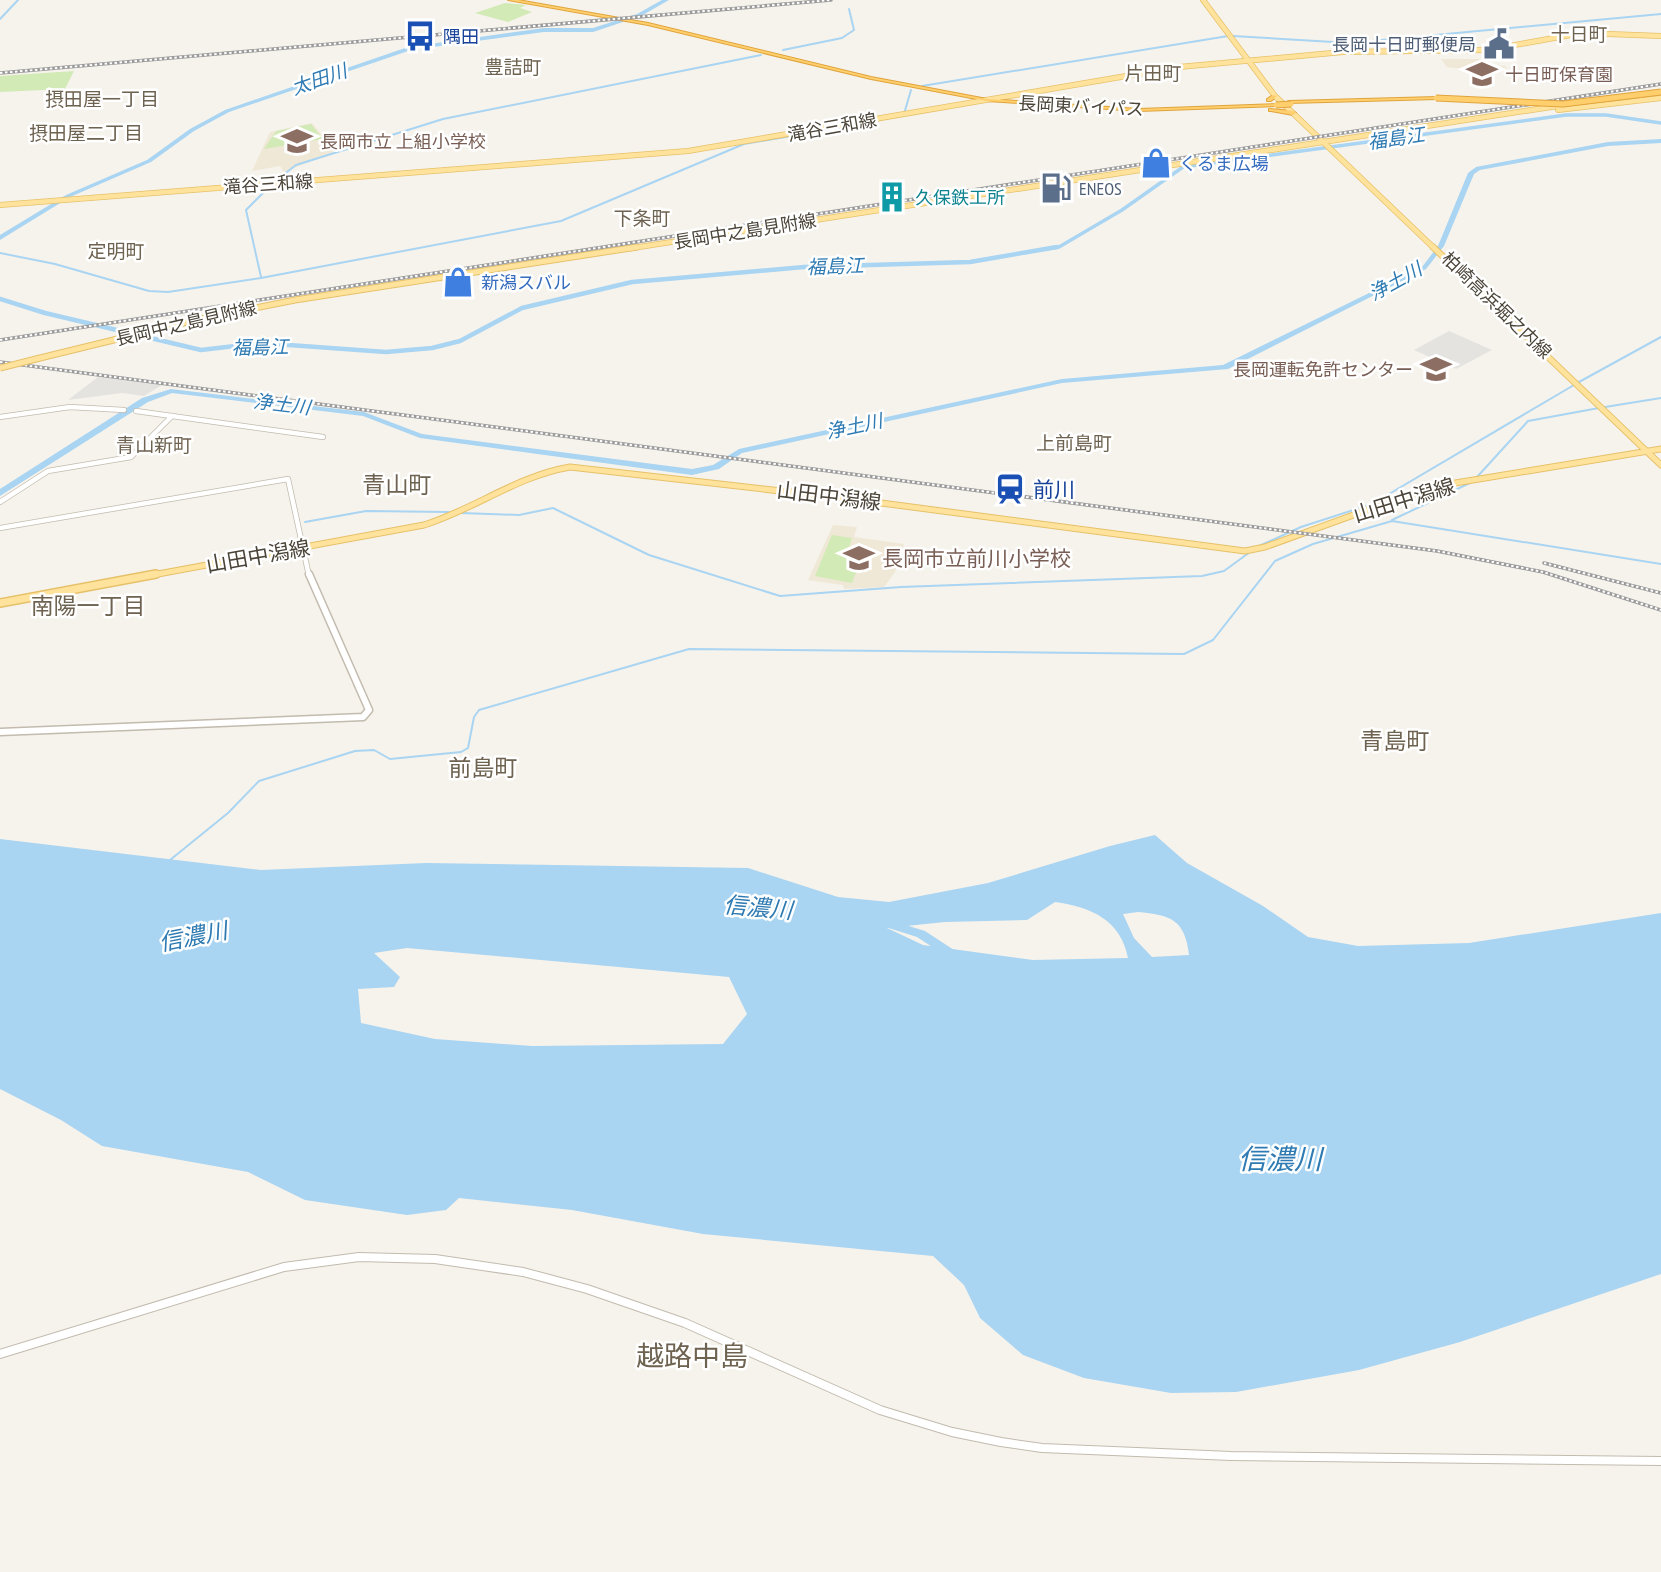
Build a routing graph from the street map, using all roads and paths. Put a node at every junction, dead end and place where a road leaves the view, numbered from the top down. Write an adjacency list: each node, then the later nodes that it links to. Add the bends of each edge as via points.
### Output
1 (510, 0): 4 (highway, 長岡東バイパス)
2 (525, 0): 4 (highway, 長岡東バイパス)
3 (1203, 0): 7 (main road)
4 (610, 15): 5 (highway, 長岡東バイパス)
5 (650, 23): 8 (highway, 長岡東バイパス); 12 (highway, 長岡東バイパス, via 901,83)
6 (1661, 36): 7 (main road, 滝谷三和線, via 1582,33 1487,50 1347,51)
7 (1249, 61): 10 (main road, 滝谷三和線, via 1164,69); 11 (main road)
8 (871, 79): 13 (highway, 長岡東バイパス); 14 (highway, via 964,98 969,101)
9 (1661, 93): 15 (highway, bridge, via 1562,106 1437,98); 19 (main road, 長岡中之島見附線, via 1597,107 1495,116)
10 (1018, 94): 12 (main road, 滝谷三和線); 16 (highway, via 1012,98)
11 (1275, 96): 15 (highway)
12 (994, 99): 13 (main road, 滝谷三和線); 16 (highway, 長岡東バイパス)
13 (986, 100): 14 (main road, 滝谷三和線); 16 (highway, 長岡東バイパス)
14 (966, 104): 20 (main road, 滝谷三和線, via 688,151)
15 (1281, 104): 17 (highway); 17 (highway); 18 (highway)
16 (1109, 108): 17 (highway); 17 (highway, 長岡東バイパス)
17 (1159, 109)
18 (1293, 113): 19 (main road, 柏崎高浜堀之内線)
19 (1327, 145): 21 (main road, 長岡中之島見附線, bridge, via 295,300); 28 (main road, 柏崎高浜堀之内線)
20 (0, 205)
21 (0, 368)
22 (124, 410): 24 (street, via 71,407)
23 (136, 411): 25 (street)
24 (0, 416)
25 (172, 416): 26 (street); 30 (street, via 131,457 48,471)
26 (323, 437)
27 (1661, 449): 28 (main road, 山田中潟線)
28 (1648, 451): 29 (main road, 柏崎高浜堀之内線); 32 (main road, 山田中潟線, via 1423,489 1249,550 570,467 529,477 440,521)
29 (1661, 465)
30 (0, 502)
31 (0, 528): 32 (street, via 288,479)
32 (303, 548): 33 (main road, 山田中潟線); 34 (street, via 310,581 369,710 366,716)
33 (0, 603)
34 (0, 732)
35 (0, 1354): 36 (street, via 284,1267 359,1257 435,1259 523,1272 587,1289 685,1323 880,1409 951,1432 1001,1442 1231,1456)
36 (1661, 1461)

